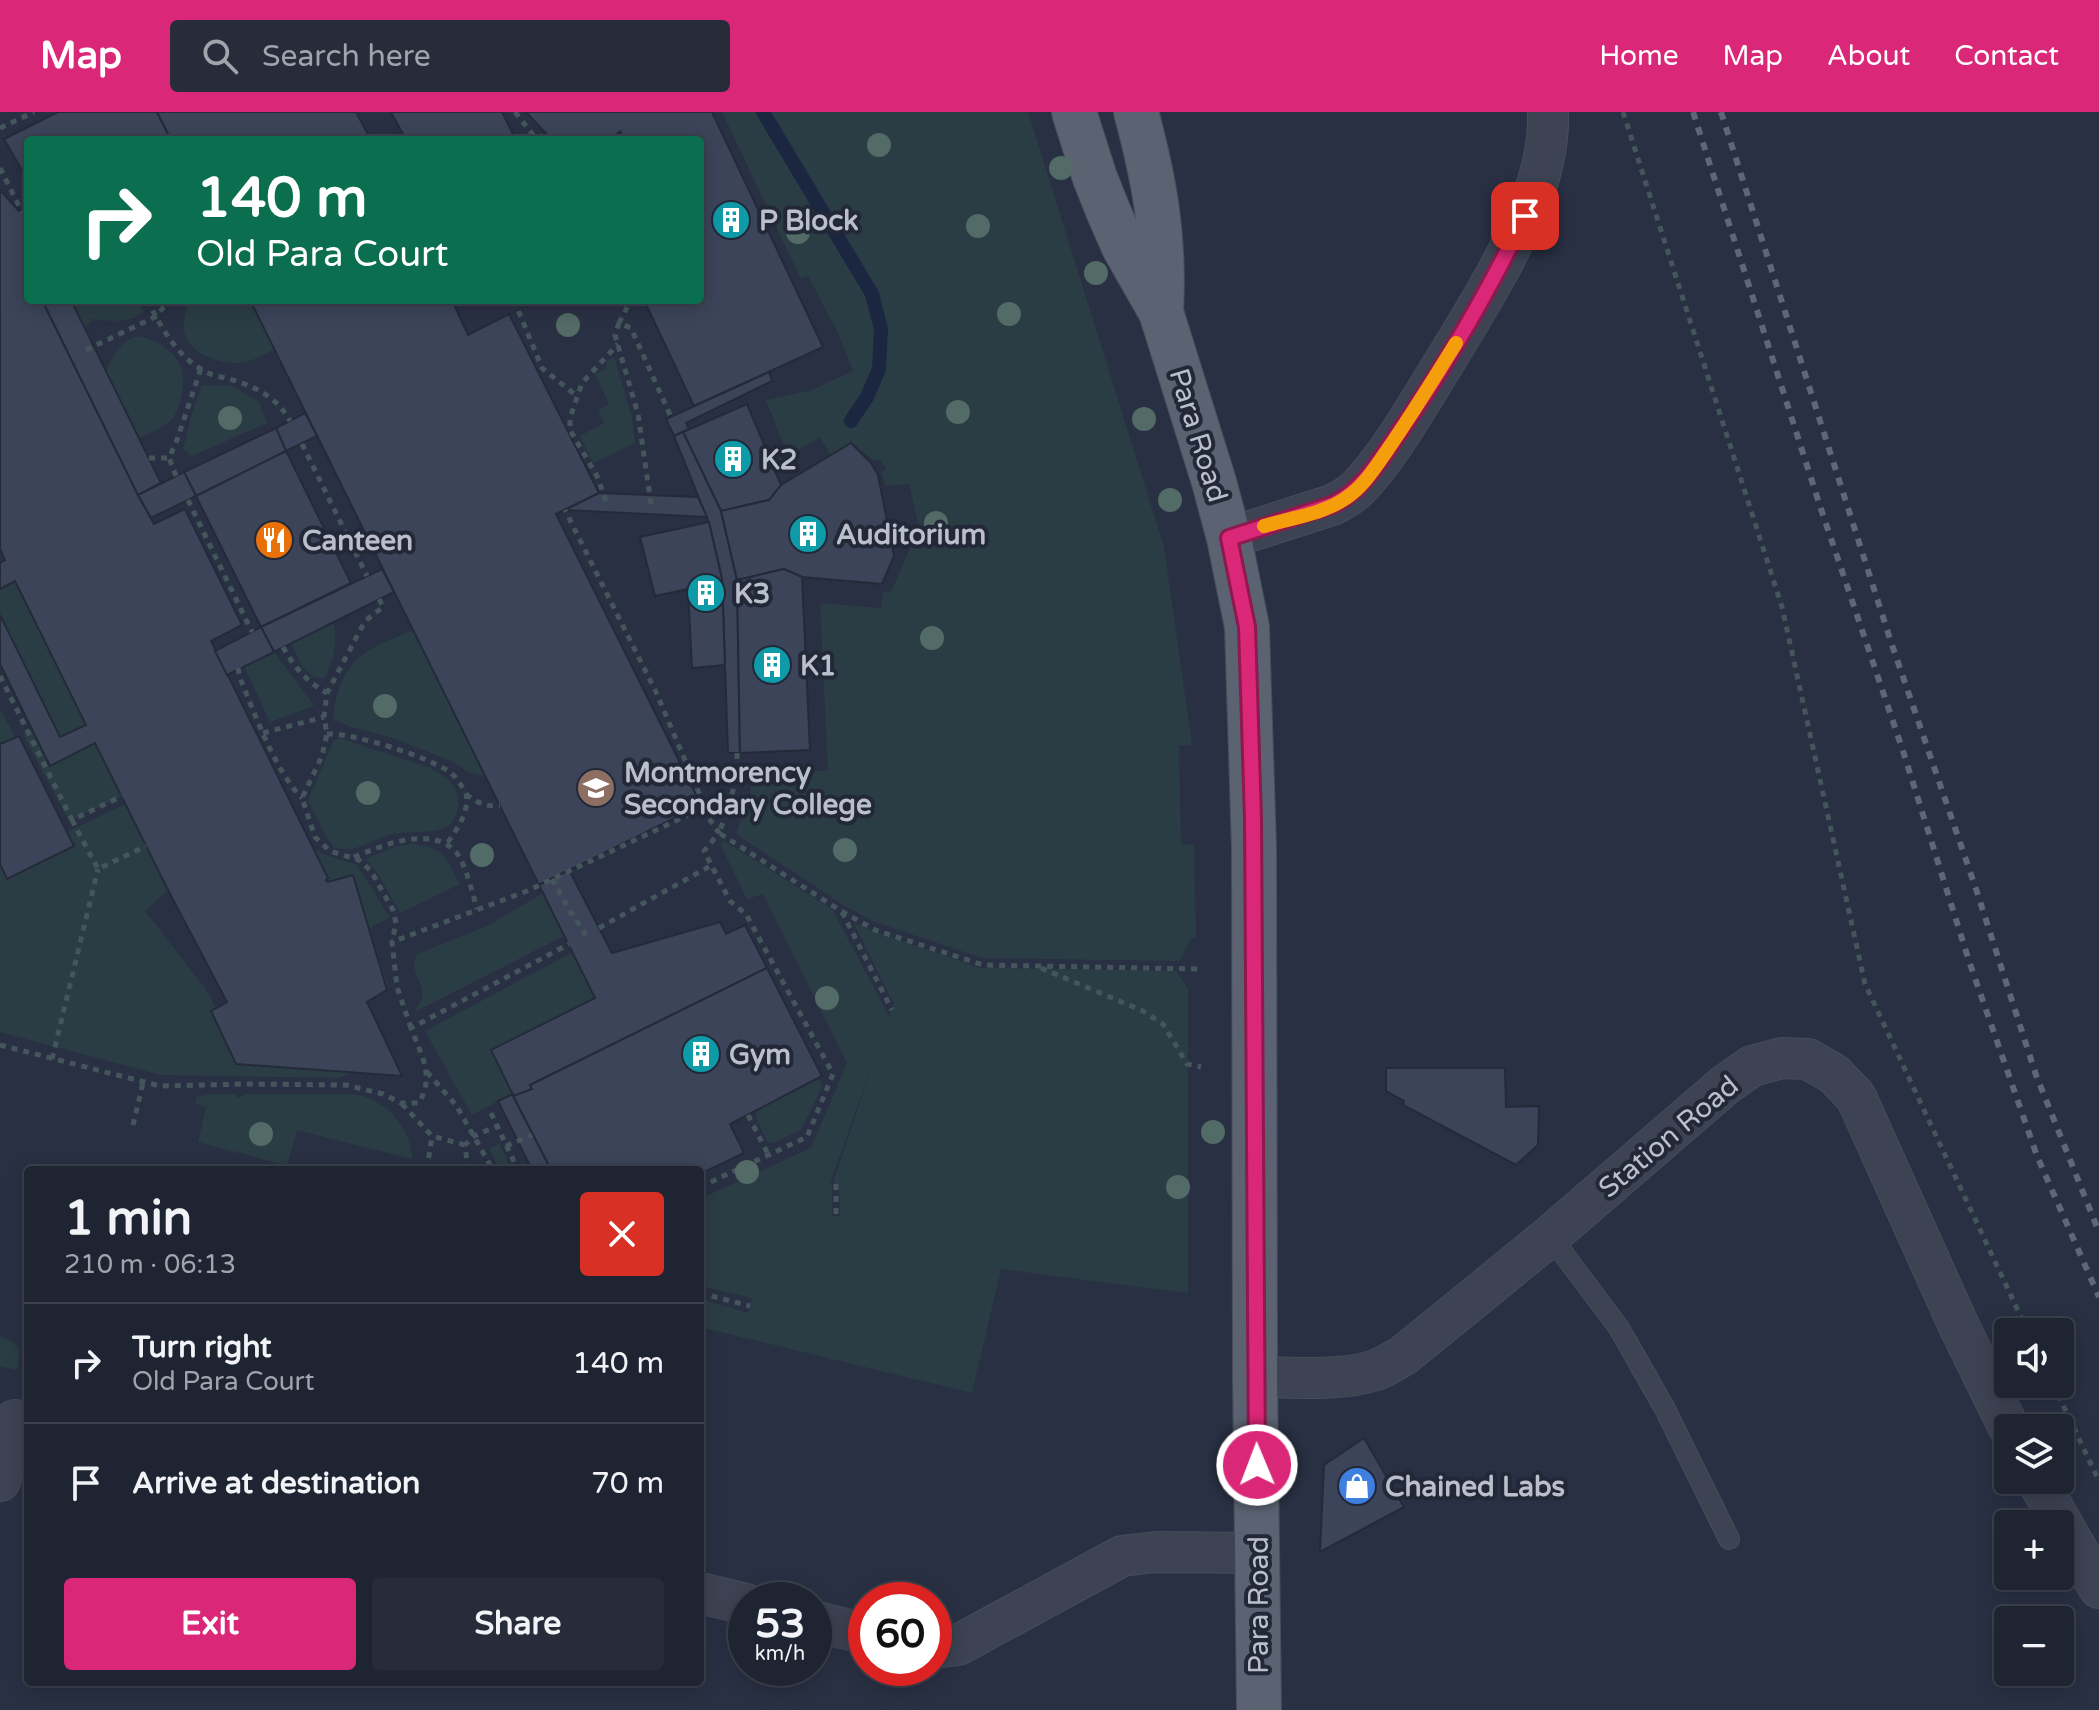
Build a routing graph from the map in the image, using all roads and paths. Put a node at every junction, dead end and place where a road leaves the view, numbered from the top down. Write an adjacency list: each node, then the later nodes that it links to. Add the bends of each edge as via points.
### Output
1 (34, 112): 7 (path)
2 (515, 112): 8 (path)
3 (1074, 112): 15 (main road, Para Road, via 1109,213)
4 (1136, 112): 15 (main road, Para Road, via 1160,227)
5 (1548, 112): 32 (street, via 1544,160 1501,266 1370,474 1332,505)
6 (1623, 112): 93 (path, via 1782,607 1865,984)
7 (0, 128)
8 (534, 136)
9 (0, 168): 10 (path)
10 (23, 214)
11 (149, 304): 16 (path)
12 (166, 304): 16 (path)
13 (516, 304): 21 (path, via 542,368)
14 (629, 304): 17 (path)
15 (1161, 312): 32 (main road, Para Road)
16 (155, 317): 19 (path); 20 (path, via 173,343)
17 (619, 323): 18 (path); 22 (path, via 631,328)
18 (618, 344): 21 (path, via 582,383); 30 (path, via 638,414)
19 (86, 350)
20 (201, 368): 23 (path, via 272,397); 26 (path)
21 (578, 397): 29 (path, via 570,430)
22 (671, 417)
23 (290, 421)
24 (302, 444): 33 (path)
25 (149, 458): 26 (path)
26 (169, 458): 27 (path)
27 (176, 476)
28 (188, 500): 35 (path)
29 (606, 501)
30 (651, 504)
31 (565, 510): 48 (path, via 656,692)
32 (1229, 538): 94 (main road, Para Road, via 1247,627 1251,730)
33 (367, 576)
34 (379, 599): 39 (path, via 383,607 365,621)
35 (252, 632)
36 (283, 647): 39 (path, via 312,685)
37 (238, 668): 41 (path)
38 (0, 676): 49 (path)
39 (327, 693): 40 (path)
40 (324, 717): 41 (path); 42 (path)
41 (263, 733): 46 (path)
42 (327, 734): 44 (path, via 348,735 417,757 452,774); 46 (path)
43 (737, 753): 50 (path, via 734,792)
44 (466, 794): 47 (path, via 490,807); 52 (path, via 462,821)
45 (122, 796): 49 (path)
46 (302, 798): 53 (path, via 315,837 330,851)
47 (500, 806)
48 (705, 807): 50 (path); 56 (path)
49 (72, 820): 55 (path)
50 (719, 833): 54 (path, via 704,851); 58 (path)
51 (146, 846): 55 (path)
52 (445, 846): 53 (path, via 410,840); 57 (path, via 455,851)
53 (353, 857): 61 (path, via 371,871 393,910)
54 (712, 865): 59 (path); 82 (path, via 730,901 746,914 833,1074 807,1137)
55 (98, 869): 68 (path)
56 (552, 879): 57 (path); 60 (path)
57 (477, 909): 61 (path)
58 (841, 911): 63 (path, via 875,930 983,965); 65 (path)
59 (599, 928)
60 (586, 935)
61 (392, 942): 66 (path, via 397,987)
62 (569, 944): 66 (path)
63 (1035, 966): 64 (path); 69 (path, via 1143,1011 1163,1024 1187,1064)
64 (1201, 969)
65 (892, 1010)
66 (411, 1028): 70 (path)
67 (0, 1045): 68 (path)
68 (52, 1059): 71 (path)
69 (1201, 1067)
70 (427, 1072): 72 (path, via 419,1103); 79 (path)
71 (143, 1083): 72 (path, via 346,1085); 75 (path)
72 (401, 1103): 78 (path)
73 (491, 1113): 76 (path)
74 (748, 1115): 82 (path)
75 (133, 1125)
76 (497, 1126): 79 (path); 81 (path)
77 (532, 1135): 81 (path)
78 (432, 1136): 80 (path); 83 (path)
79 (474, 1136): 80 (path); 85 (path)
80 (465, 1145): 84 (path)
81 (506, 1146): 86 (path)
82 (768, 1154): 88 (path)
83 (428, 1166)
84 (468, 1166)
85 (491, 1166)
86 (516, 1166)
87 (836, 1184): 89 (path)
88 (704, 1185)
89 (836, 1216)
90 (1550, 1236): 94 (street, Station Road, via 1392,1363 1333,1377); 96 (street, Station Road, via 1743,1072 1782,1058 1808,1059 1834,1074 1856,1097); 101 (lane, via 1619,1328)
91 (704, 1294): 92 (path)
92 (750, 1306)
93 (2021, 1318)
94 (1255, 1377): 102 (main road, Para Road)
95 (2060, 1398): 99 (path)
96 (2002, 1414)
97 (14, 1420): 98 (street)
98 (0, 1481)
99 (2099, 1481)
100 (2045, 1494): 103 (street)
101 (1729, 1539)
102 (1258, 1553): 106 (street, via 1122,1556); 107 (main road, Para Road)
103 (2099, 1588)
104 (704, 1594): 105 (street)
105 (728, 1600)
106 (952, 1646)
107 (1259, 1710)

